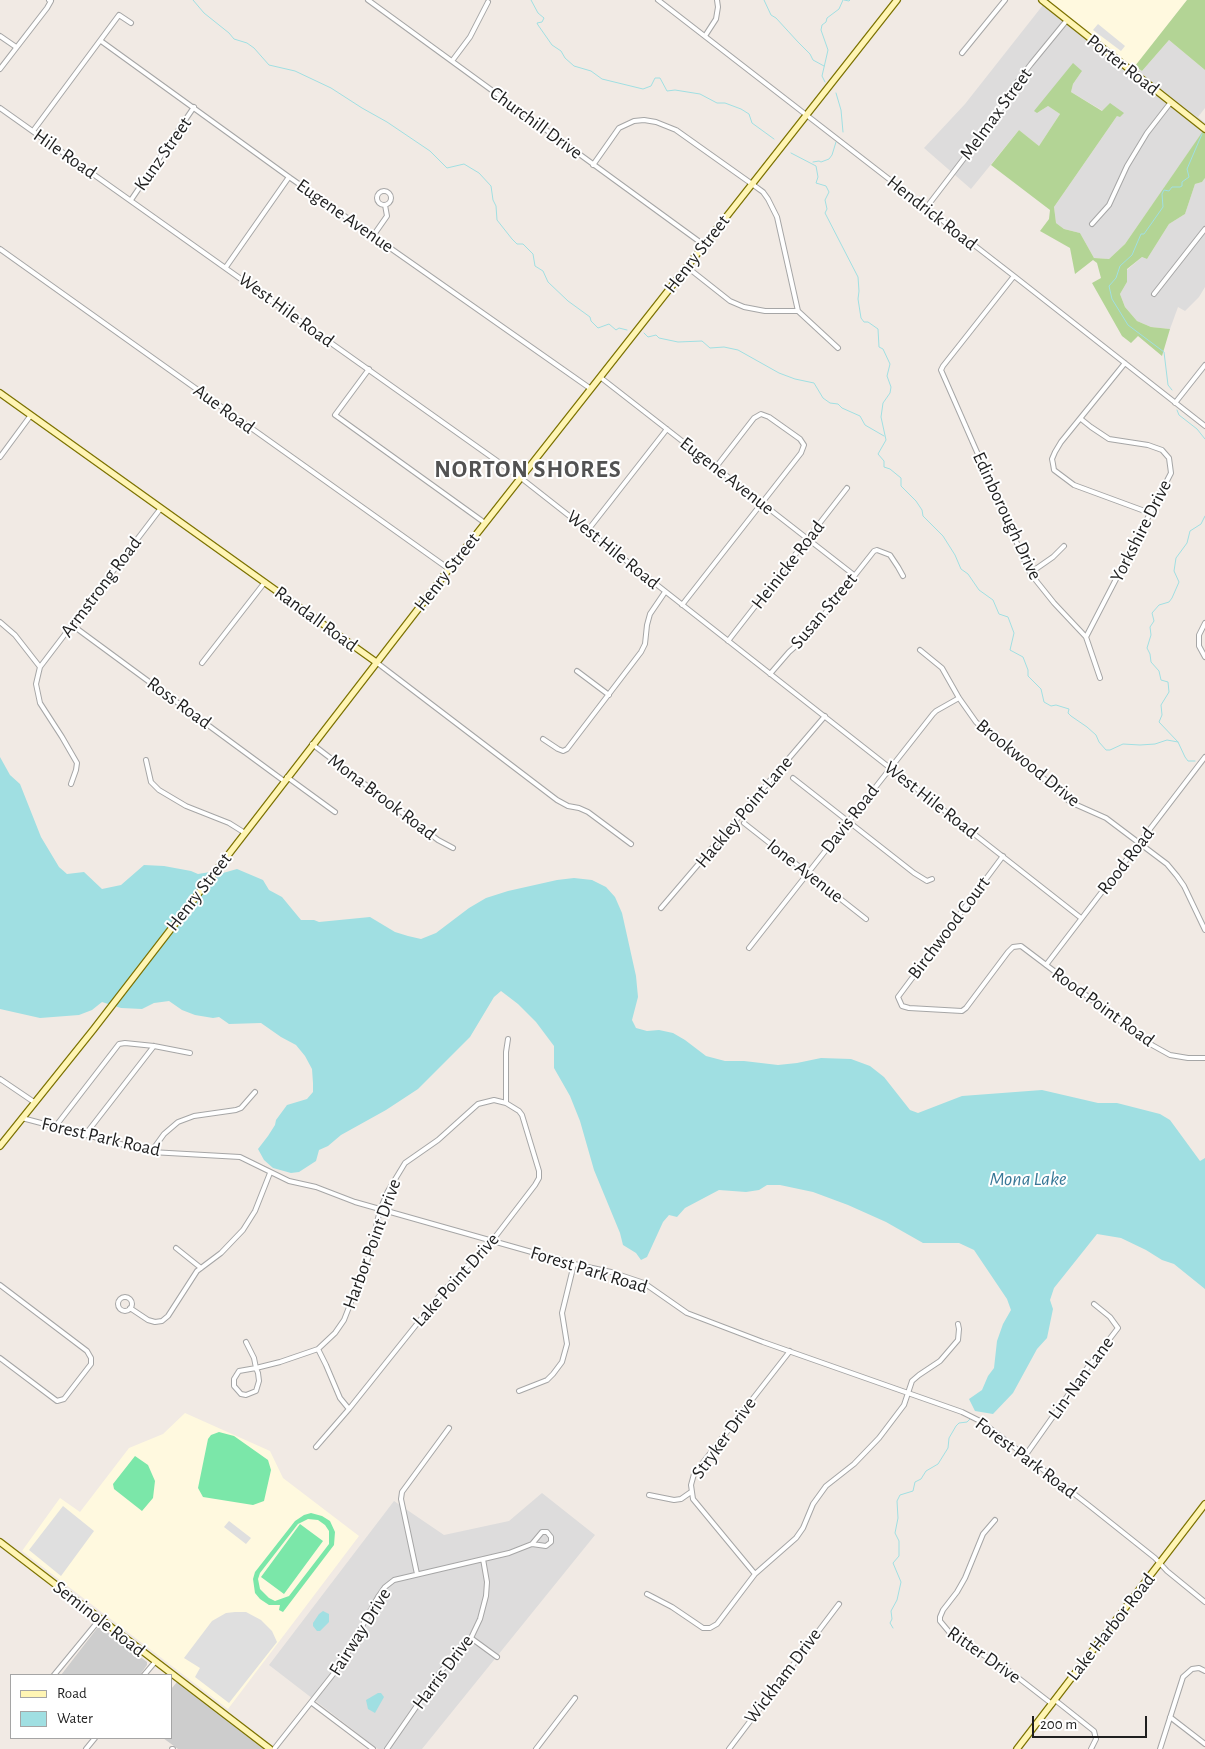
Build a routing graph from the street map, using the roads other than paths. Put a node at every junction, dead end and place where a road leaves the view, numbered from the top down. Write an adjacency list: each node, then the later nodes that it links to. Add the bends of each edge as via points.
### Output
1 (368, 0): 16 (street, Churchill Drive)
2 (658, 0): 12 (street, Hendrick Road)
3 (717, 0): 12 (street, via 716,19)
4 (896, 0): 21 (street, Henry Street)
5 (1005, 0): 15 (street)
6 (1042, 0): 9 (street, Porter Road)
7 (50, 1): 14 (street)
8 (488, 2): 16 (street, via 470,38)
9 (1067, 20): 18 (street, Porter Road); 29 (street, Melmax Street, via 1011,90 998,114)
10 (131, 23): 13 (street, via 119,15)
11 (0, 36): 14 (street)
12 (705, 36): 21 (street, Hendrick Road)
13 (101, 41): 19 (street, Eugene Avenue); 23 (street)
14 (16, 48): 17 (street)
15 (962, 54)
16 (452, 61): 24 (street, Churchill Drive)
17 (0, 69)
18 (1171, 102): 22 (street, Porter Road); 30 (street, via 1146,133 1109,205)
19 (194, 107): 25 (street, Eugene Avenue); 27 (street, Kunz Street)
20 (0, 108): 23 (street, Hile Road)
21 (806, 115): 26 (street, Henry Street); 29 (street, Hendrick Road)
22 (1205, 129)
23 (33, 131): 27 (street, Hile Road)
24 (593, 165): 26 (street, via 619,128 644,120 676,130); 33 (street, Churchill Drive)
25 (289, 177): 32 (street, Eugene Avenue); 36 (street)
26 (752, 184): 33 (street, Henry Street); 39 (street, via 768,199 777,216)
27 (131, 200): 36 (street, West Hile Road)
28 (385, 205): 32 (street, via 387,216)
29 (926, 208): 37 (street, Hendrick Road)
30 (1092, 224)
31 (1205, 229): 38 (street)
32 (373, 236): 45 (street, Eugene Avenue)
33 (704, 245): 35 (street, Henry Street)
34 (0, 248): 63 (street, Aue Road)
35 (687, 267): 39 (street, via 730,301 744,307); 44 (street, Henry Street)
36 (226, 268): 43 (street, West Hile Road)
37 (1014, 276): 41 (street, Hendrick Road); 64 (street, Edinborough Drive, via 941,370)
38 (1154, 294)
39 (798, 311): 40 (street)
40 (838, 348)
41 (1125, 364): 47 (street, Hendrick Road); 49 (street)
42 (1205, 365): 47 (street)
43 (369, 369): 54 (street, West Hile Road); 59 (street, via 335,416)
44 (600, 377): 45 (street, Henry Street); 51 (street, Eugene Avenue)
45 (591, 389): 54 (street, Henry Street)
46 (0, 393): 48 (street, Randall Road)
47 (1176, 403): 50 (street, Hendrick Road)
48 (31, 415): 52 (street); 57 (street, Randall Road)
49 (1082, 418): 58 (street, Yorkshire Drive, via 1109,438 1155,447 1169,458 1171,473); 58 (street, via 1055,452 1052,459 1054,470 1074,485)
50 (1205, 426)
51 (667, 429): 53 (street, Eugene Avenue); 60 (street)
52 (0, 457)
53 (716, 466): 56 (street, Eugene Avenue); 56 (street, via 754,418 761,414 800,439 804,445 801,453)
54 (522, 478): 59 (street, Henry Street); 60 (street, West Hile Road)
55 (847, 488): 61 (street, Heinicke Road)
56 (762, 503): 61 (street, Eugene Avenue); 69 (street)
57 (162, 507): 67 (street, Randall Road); 72 (street, Armstrong Road)
58 (1150, 513): 73 (street, Yorkshire Drive)
59 (485, 523): 63 (street, Henry Street)
60 (588, 530): 68 (street, West Hile Road)
61 (808, 539): 65 (street, Eugene Avenue); 74 (street, Heinicke Road)
62 (1064, 546): 64 (street)
63 (449, 569): 77 (street, Henry Street)
64 (1030, 573): 73 (street, Edinborough Drive)
65 (854, 575): 66 (street, Susan Street, via 877,550 890,556); 81 (street, Susan Street, via 807,636)
66 (903, 576)
67 (265, 582): 77 (street, Randall Road); 78 (street)
68 (665, 592): 69 (street, West Hile Road); 83 (street, via 650,614 641,652)
69 (682, 605): 74 (street, West Hile Road)
70 (0, 622): 79 (street, via 15,635)
71 (1205, 623): 76 (street, via 1199,635 1199,646)
72 (72, 625): 79 (street, Armstrong Road); 92 (street, Ross Road)
73 (1086, 638): 82 (street, Edinborough Drive)
74 (728, 641): 81 (street, West Hile Road)
75 (920, 650): 84 (street, Brookwood Drive, via 942,668)
76 (1205, 657)
77 (376, 662): 87 (street, Henry Street); 99 (street, Randall Road, via 557,800 585,810)
78 (202, 663)
79 (40, 667): 93 (street, via 36,684 40,702 77,763)
80 (577, 671): 83 (street)
81 (770, 674): 85 (street, West Hile Road)
82 (1100, 678)
83 (609, 695): 86 (street, via 567,750 558,749)
84 (959, 698): 90 (street, Davis Road, via 936,711); 98 (street, Brookwood Drive, via 976,722 1070,802 1106,818)
85 (825, 716): 90 (street, West Hile Road); 104 (street, Hackley Point Lane)
86 (543, 739)
87 (312, 744): 92 (street, Henry Street); 100 (street, Mona Brook Road)
88 (1205, 757): 98 (street, Rood Road)
89 (146, 760): 97 (street, via 151,782 159,790)
90 (890, 767): 95 (street, Davis Road); 101 (street, West Hile Road)
91 (793, 778): 95 (street)
92 (286, 779): 94 (street, Ross Road); 97 (street, Henry Street)
93 (71, 784)
94 (335, 812)
95 (849, 820): 102 (street, Davis Road); 103 (street, via 914,873 927,881)
96 (744, 823): 102 (street, Ione Avenue)
97 (245, 833): 117 (street, Henry Street)
98 (1140, 843): 105 (street, Rood Road); 107 (street, Brookwood Drive, via 1177,876)
99 (631, 844)
100 (453, 848)
101 (1004, 856): 105 (street, West Hile Road); 109 (street, Birchwood Court, via 898,996 899,1002 909,1008 962,1011)
102 (808, 873): 106 (street, Ione Avenue); 108 (street, Davis Road)
103 (932, 879)
104 (661, 908)
105 (1082, 918): 110 (street, Rood Road)
106 (866, 919)
107 (1205, 930)
108 (749, 948)
109 (1008, 952): 110 (street, Rood Point Road, via 1021,946)
110 (1046, 965): 114 (street, Rood Point Road, via 1152,1045 1170,1054)
111 (508, 1039): 118 (street)
112 (154, 1046): 113 (street); 120 (street, via 119,1044); 121 (street)
113 (190, 1053)
114 (1205, 1058)
115 (0, 1079): 117 (street)
116 (255, 1092): 123 (street, via 236,1110 194,1116 178,1122)
117 (34, 1102): 119 (street, Henry Street)
118 (506, 1103): 125 (street, Harbor Point Drive, via 494,1100 478,1104 438,1140 412,1156 393,1180); 126 (street, Lake Point Drive, via 522,1115 539,1178)
119 (22, 1118): 120 (street, Forest Park Road); 122 (street, Henry Street)
120 (55, 1127): 121 (street, Forest Park Road)
121 (85, 1135): 123 (street, Forest Park Road)
122 (0, 1146)
123 (151, 1152): 124 (street, Forest Park Road, via 240,1157)
124 (270, 1173): 125 (street, Forest Park Road); 129 (street, via 255,1211 243,1230 221,1254)
125 (380, 1210): 126 (street, Forest Park Road); 135 (street, Harbor Point Drive, via 368,1256 344,1320)
126 (492, 1241): 128 (street, Forest Park Road); 141 (street, Lake Point Drive, via 444,1290)
127 (176, 1248): 129 (street)
128 (574, 1264): 136 (street, Forest Park Road, via 644,1283 684,1312); 139 (street, via 562,1314 567,1344 562,1362 547,1380)
129 (201, 1268): 132 (street, via 162,1321 148,1320)
130 (0, 1285): 137 (street, via 87,1351 91,1364 64,1398 57,1401)
131 (1094, 1304): 144 (street, Lin-Nan Lane, via 1118,1328)
132 (130, 1308)
133 (958, 1324): 140 (street, via 958,1340 940,1361 912,1382)
134 (246, 1342): 138 (street)
135 (318, 1349): 138 (street); 141 (street)
136 (790, 1351): 140 (street, Forest Park Road); 145 (street, Stryker Drive, via 694,1474)
137 (0, 1358)
138 (256, 1368): 138 (street, via 239,1371 234,1378 234,1386 241,1394 256,1391 259,1381)
139 (519, 1391)
140 (908, 1393): 144 (street, Forest Park Road, via 979,1420); 154 (street, via 904,1405 872,1447 826,1486 796,1538)
141 (349, 1409): 143 (street, Lake Point Drive)
142 (449, 1428): 153 (street, via 402,1492)
143 (316, 1447)
144 (1026, 1456): 152 (street, Forest Park Road)
145 (691, 1492): 146 (street, Stryker Drive, via 674,1500); 154 (street)
146 (649, 1495)
147 (1205, 1504): 152 (street, Lake Harbor Road)
148 (995, 1520): 169 (street, Ritter Drive, via 982,1534 965,1578 943,1610 940,1621 956,1638 1003,1666)
149 (0, 1542): 158 (street, Seminole Road)
150 (532, 1544): 150 (street, Fairway Drive, via 542,1532 551,1537 548,1546); 151 (street, Fairway Drive)
151 (483, 1560): 153 (street, Fairway Drive); 159 (street, Harris Drive, via 486,1596)
152 (1160, 1563): 156 (street, Forest Park Road); 169 (street, Lake Harbor Road)
153 (417, 1574): 168 (street, Fairway Drive, via 394,1580 385,1587 342,1663)
154 (755, 1574): 155 (street, via 718,1624 710,1628 703,1628)
155 (646, 1594)
156 (1205, 1602)
157 (838, 1604): 179 (street, Wickham Drive)
158 (100, 1619): 161 (street, Seminole Road); 163 (street)
159 (471, 1638): 160 (street); 177 (street, Harris Drive, via 441,1671)
160 (497, 1657)
161 (155, 1662): 164 (street); 165 (street, Seminole Road)
162 (1205, 1671): 170 (street, via 1195,1668 1185,1674)
163 (55, 1674)
164 (145, 1674)
165 (171, 1674)
166 (172, 1675): 174 (street, Seminole Road)
167 (575, 1698): 178 (street)
168 (312, 1702): 175 (street, Fairway Drive); 176 (street)
169 (1053, 1702): 180 (street, Lake Harbor Road); 181 (street, via 1094,1731 1096,1739)
170 (1170, 1717): 172 (street); 182 (street)
171 (94, 1739): 173 (street)
172 (1205, 1744)
173 (86, 1749)
174 (270, 1749)
175 (274, 1749)
176 (373, 1749)
177 (387, 1749)
178 (536, 1749)
179 (729, 1749)
180 (1017, 1749)
181 (1090, 1749)
182 (1160, 1749)

